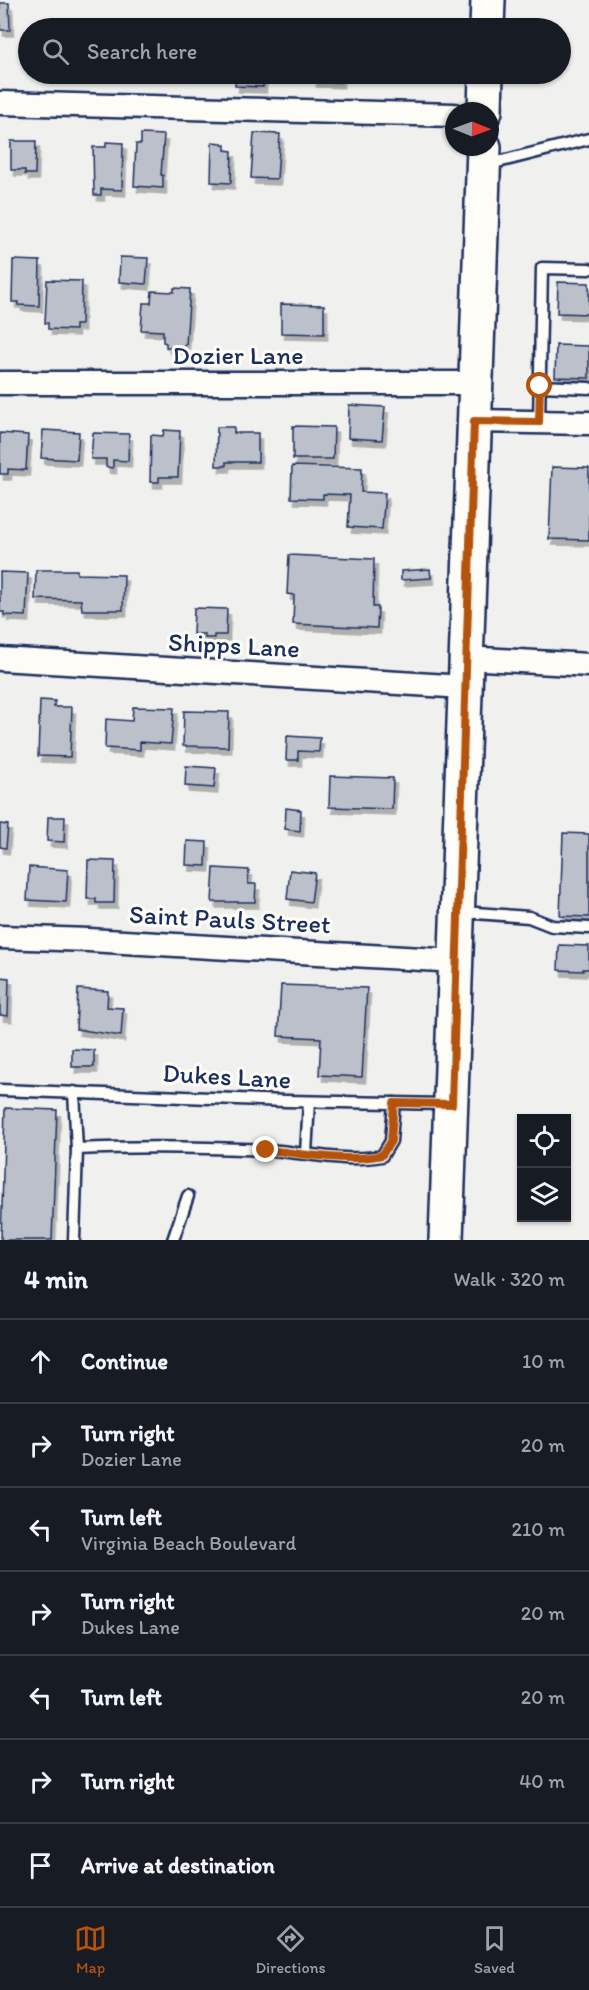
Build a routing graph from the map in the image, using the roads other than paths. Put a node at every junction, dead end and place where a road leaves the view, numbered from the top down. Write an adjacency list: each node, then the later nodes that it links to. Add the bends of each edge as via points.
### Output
1 (488, 0): 2 (main road)
2 (487, 18)
3 (486, 84): 4 (main road)
4 (485, 102)
5 (0, 104): 6 (street)
6 (445, 115)
7 (589, 139): 8 (lane)
8 (499, 153)
9 (483, 156): 12 (main road)
10 (589, 269): 13 (lane, via 542,268)
11 (0, 383): 12 (street, Dozier Lane)
12 (475, 383): 15 (main road)
13 (540, 386): 14 (lane); 16 (lane)
14 (589, 388)
15 (474, 421): 16 (street); 20 (main road)
16 (539, 422): 17 (street)
17 (589, 423)
18 (0, 660): 20 (street, Shipps Lane)
19 (589, 665): 20 (street, Shipps Lane)
20 (466, 673): 21 (main road)
21 (458, 912): 22 (lane, via 529,916 552,926); 24 (main road)
22 (589, 928)
23 (0, 937): 24 (street, Saint Pauls Street)
24 (457, 961): 29 (main road)
25 (0, 1090): 26 (lane, Dukes Lane)
26 (74, 1092): 27 (lane, Dukes Lane); 30 (lane)
27 (309, 1102): 28 (lane, Dukes Lane); 31 (lane)
28 (394, 1103): 29 (lane, Dukes Lane); 31 (lane, via 391,1141 382,1155)
29 (452, 1104): 35 (main road)
30 (77, 1149): 31 (lane); 33 (lane)
31 (306, 1153)
32 (188, 1196): 34 (lane)
33 (74, 1240)
34 (173, 1240)
35 (446, 1240)

